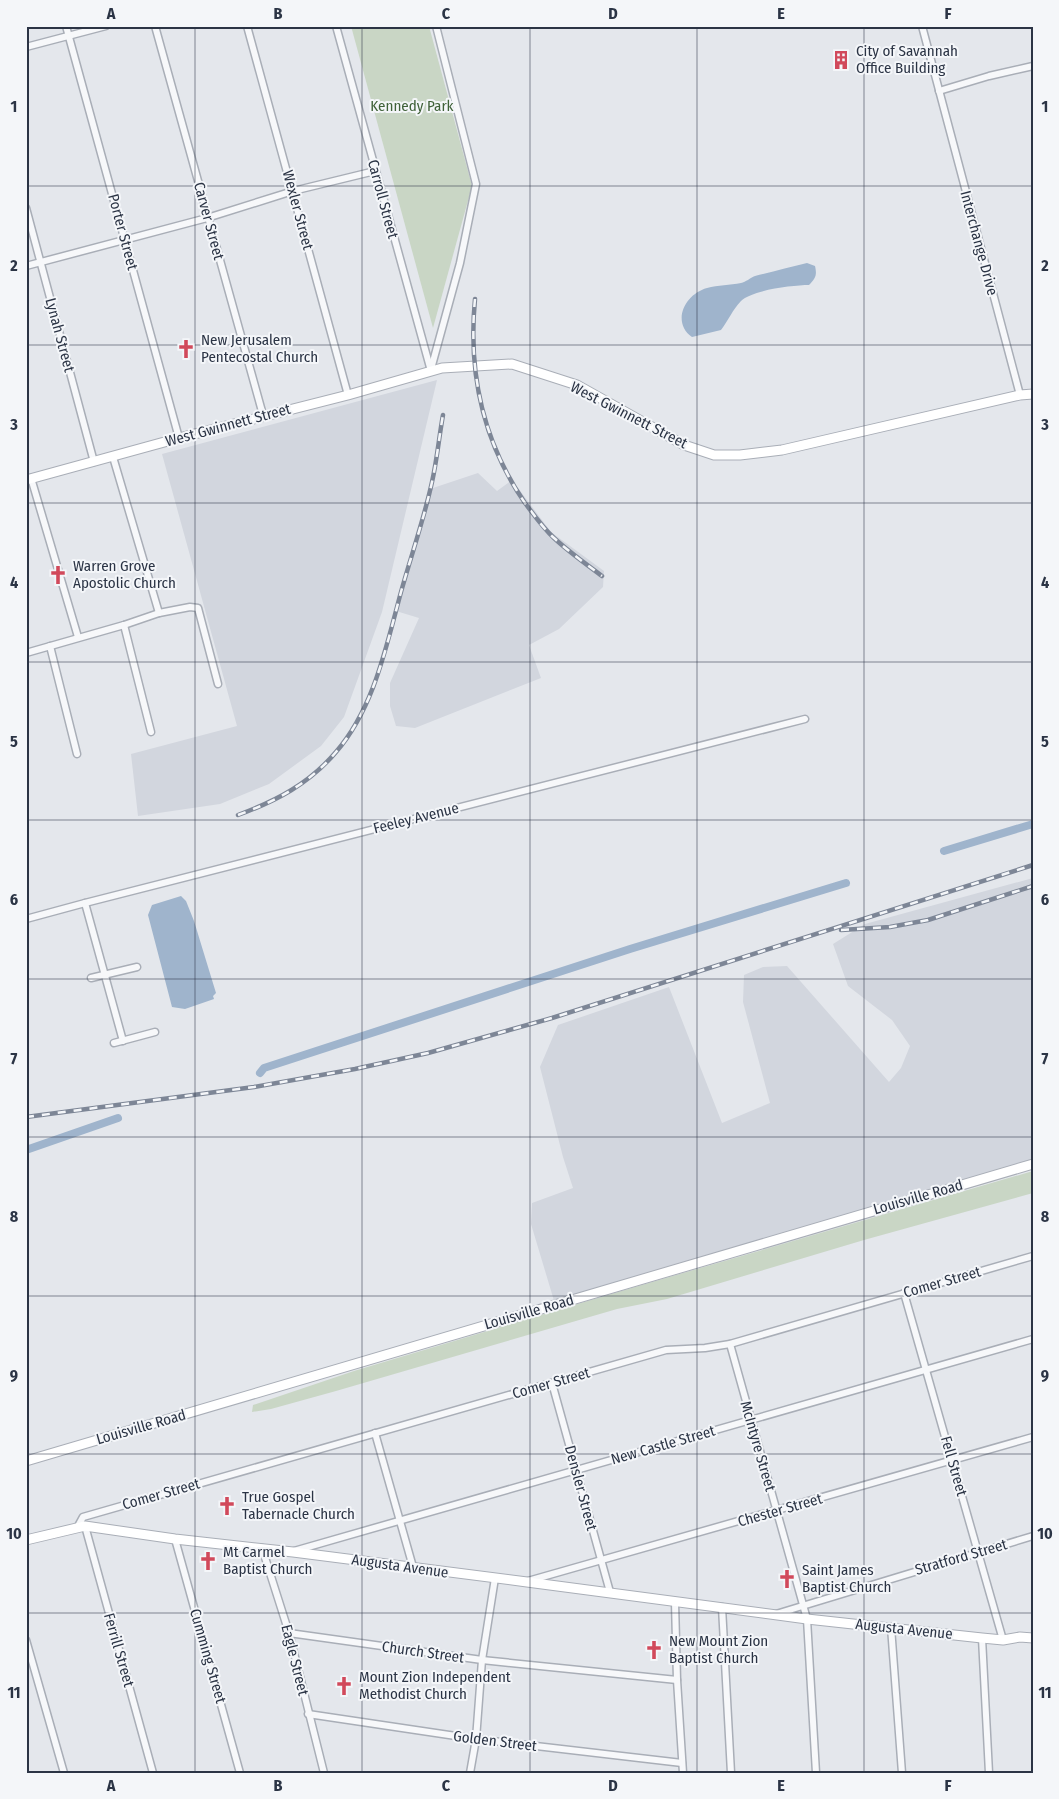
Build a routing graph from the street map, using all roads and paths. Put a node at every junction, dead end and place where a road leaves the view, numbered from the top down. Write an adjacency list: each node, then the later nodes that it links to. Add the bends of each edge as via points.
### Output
1 (66, 26): 8 (street, Porter Street)
2 (106, 26): 8 (street)
3 (155, 26): 15 (street, Carver Street)
4 (247, 26): 13 (street, Wexler Street)
5 (336, 26): 12 (street, Carroll Street)
6 (436, 26): 19 (street, via 476,184 460,263)
7 (922, 26): 11 (street, Interchange Drive)
8 (68, 36): 9 (street); 16 (street, Porter Street)
9 (26, 47)
10 (1033, 66): 11 (street)
11 (939, 91): 22 (street, Interchange Drive)
12 (375, 171): 13 (street); 19 (street, Carroll Street)
13 (293, 191): 15 (street); 21 (street, Wexler Street)
14 (26, 208): 17 (street, Lynah Street)
15 (208, 218): 16 (street); 23 (street, Carver Street)
16 (125, 240): 17 (street); 24 (street, Porter Street)
17 (41, 262): 18 (street); 26 (street, Lynah Street)
18 (26, 266)
19 (431, 371): 21 (main road, West Gwinnett Street); 22 (main road, West Gwinnett Street, via 512,364 577,385 684,445 714,455 782,450)
20 (1033, 394): 22 (main road, West Gwinnett Street)
21 (348, 395): 23 (main road, West Gwinnett Street)
22 (1020, 395)
23 (263, 415): 24 (main road, West Gwinnett Street)
24 (179, 438): 25 (main road, West Gwinnett Street)
25 (112, 457): 26 (main road, West Gwinnett Street); 28 (street)
26 (94, 462): 27 (main road, West Gwinnett Street)
27 (29, 479): 30 (street)
28 (159, 613): 29 (street); 33 (street, via 198,608)
29 (124, 626): 30 (street); 35 (street)
30 (78, 637): 31 (street)
31 (50, 646): 32 (street); 36 (street)
32 (26, 652)
33 (218, 684)
34 (805, 719): 37 (street, Feeley Avenue)
35 (151, 732)
36 (77, 754)
37 (85, 903): 38 (street, Feeley Avenue); 40 (street)
38 (26, 919)
39 (137, 967): 40 (street)
40 (105, 975): 41 (street); 43 (street)
41 (91, 978)
42 (154, 1032): 43 (street)
43 (123, 1041): 44 (street)
44 (114, 1043)
45 (1033, 1164): 55 (main road, Louisville Road)
46 (1033, 1256): 47 (street, Comer Street)
47 (904, 1293): 49 (street, Comer Street); 50 (street, Fell Street)
48 (1033, 1339): 50 (street, New Castle Street)
49 (730, 1344): 51 (street, Comer Street, via 666,1350); 52 (street, McIntyre Street)
50 (926, 1369): 52 (street, New Castle Street); 56 (street, Fell Street)
51 (552, 1383): 53 (street, Comer Street); 57 (street, Densler Street)
52 (751, 1420): 57 (street, New Castle Street); 58 (street, McIntyre Street)
53 (375, 1433): 59 (street); 60 (street, Comer Street, via 82,1517)
54 (1033, 1437): 56 (street, Chester Street)
55 (26, 1461)
56 (952, 1461): 58 (street, Chester Street); 66 (street, Fell Street)
57 (576, 1469): 59 (street, New Castle Street); 67 (street, Densler Street)
58 (776, 1511): 67 (street, Chester Street); 73 (street, McIntyre Street)
59 (400, 1520): 65 (street, New Castle Street); 68 (street)
60 (81, 1527): 62 (main road, Augusta Avenue); 63 (main road, Augusta Avenue); 91 (street, Ferrill Street)
61 (1033, 1536): 66 (street, Stratford Street)
62 (26, 1540)
63 (176, 1540): 64 (main road, Augusta Avenue); 92 (street, Cumming Street)
64 (262, 1548): 65 (main road, Augusta Avenue); 78 (street, Eagle Street)
65 (293, 1552): 68 (main road, Augusta Avenue)
66 (978, 1552): 73 (street, Stratford Street); 84 (street, Fell Street)
67 (600, 1561): 70 (street, Chester Street); 71 (street, Densler Street)
68 (413, 1568): 69 (main road, Augusta Avenue)
69 (495, 1578): 70 (main road, Augusta Avenue); 85 (street)
70 (527, 1582): 71 (main road, Augusta Avenue)
71 (610, 1592): 72 (main road, Augusta Avenue)
72 (674, 1602): 74 (main road, Augusta Avenue); 86 (street)
73 (802, 1605): 75 (street, Augusta Avenue); 76 (street, McIntyre Street)
74 (722, 1607): 75 (main road, Augusta Avenue); 96 (street)
75 (775, 1614): 76 (main road, Augusta Avenue)
76 (807, 1619): 77 (main road, Augusta Avenue); 97 (street)
77 (891, 1627): 81 (main road, Augusta Avenue); 98 (street)
78 (289, 1633): 85 (street, Church Street); 87 (street, Eagle Street)
79 (1033, 1633): 80 (street)
80 (1020, 1637): 82 (main road, Augusta Avenue); 84 (main road, Augusta Avenue)
81 (982, 1638): 84 (main road, Augusta Avenue); 99 (street)
82 (1033, 1638)
83 (26, 1640): 90 (street)
84 (1003, 1640)
85 (482, 1660): 86 (street, Church Street); 88 (street)
86 (677, 1680): 89 (street)
87 (308, 1714): 88 (street, Golden Street); 93 (street, Eagle Street)
88 (476, 1739): 89 (street, Golden Street); 94 (street)
89 (682, 1763): 95 (street)
90 (64, 1773)
91 (154, 1773)
92 (240, 1773)
93 (324, 1773)
94 (470, 1773)
95 (683, 1773)
96 (731, 1773)
97 (816, 1773)
98 (902, 1773)
99 (989, 1773)

